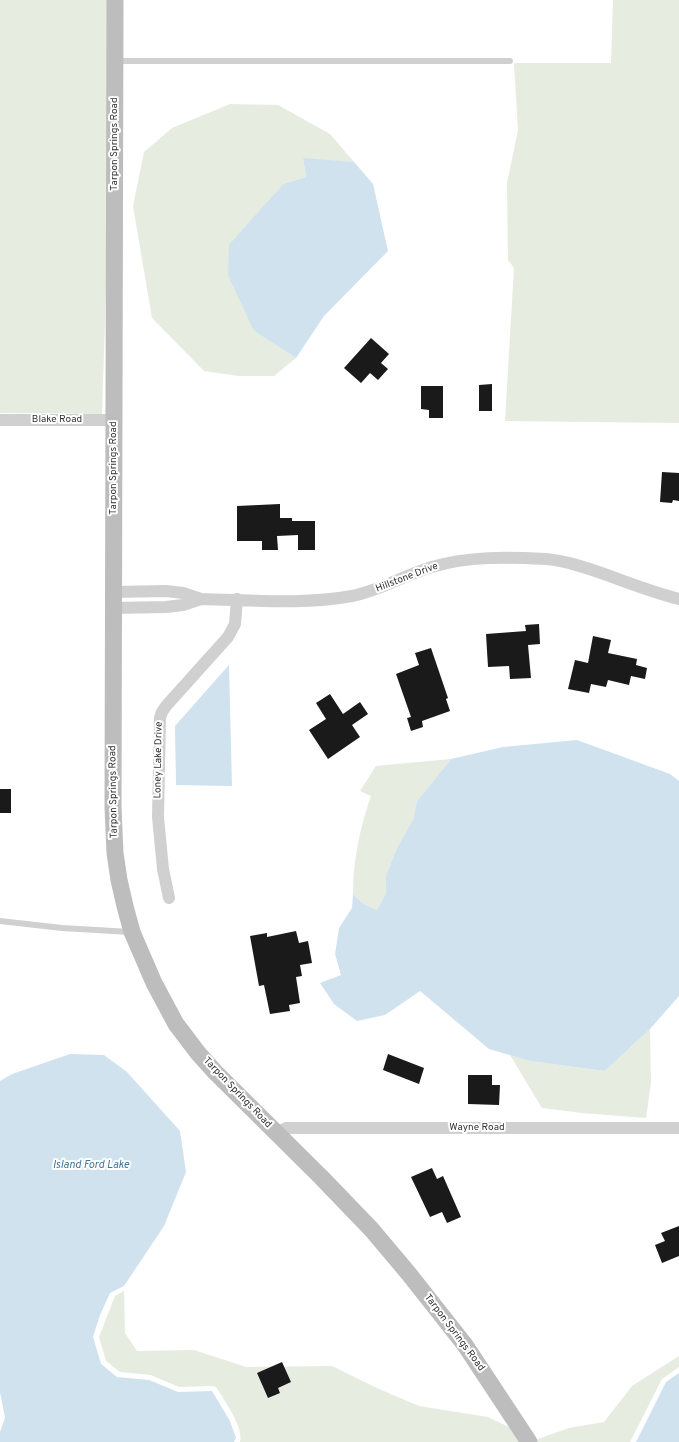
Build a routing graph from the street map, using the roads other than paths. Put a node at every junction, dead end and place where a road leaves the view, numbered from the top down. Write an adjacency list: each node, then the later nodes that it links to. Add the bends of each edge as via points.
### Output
1 (115, 0): 2 (main road, Tarpon Springs Road)
2 (115, 61): 3 (lane); 5 (main road, Tarpon Springs Road)
3 (510, 61)
4 (0, 420): 5 (street, Blake Road)
5 (114, 420): 9 (main road, Tarpon Springs Road)
6 (166, 591): 7 (street, Hillstone Drive); 9 (street, Hillstone Drive); 11 (street)
7 (201, 599): 10 (street, Hillstone Drive); 11 (street, Hillstone Drive)
8 (679, 599): 10 (street, Hillstone Drive, via 573,563 548,559 487,558 430,567 383,587 352,596 313,600)
9 (114, 600): 11 (street, Hillstone Drive); 14 (main road, Tarpon Springs Road, via 115,853)
10 (237, 600): 12 (street, Loney Lake Drive, via 235,624 228,637 166,706 160,718 159,830)
11 (166, 607)
12 (169, 898)
13 (0, 921): 14 (lane)
14 (132, 932): 16 (main road, Tarpon Springs Road, via 163,1002 184,1034 215,1072)
15 (679, 1128): 16 (street, Wayne Road, via 286,1128)
16 (276, 1133): 17 (main road, Tarpon Springs Road, via 372,1230 409,1274 465,1345)
17 (529, 1442)

